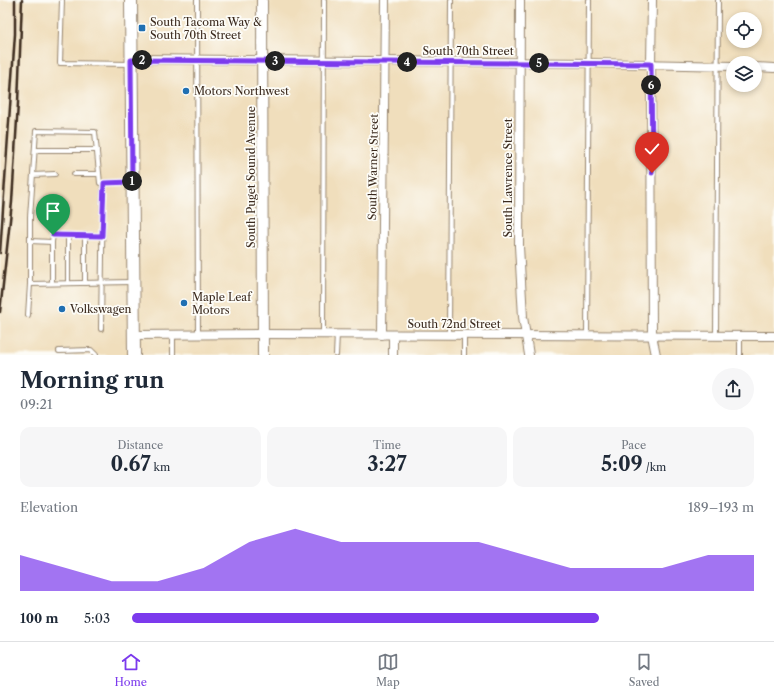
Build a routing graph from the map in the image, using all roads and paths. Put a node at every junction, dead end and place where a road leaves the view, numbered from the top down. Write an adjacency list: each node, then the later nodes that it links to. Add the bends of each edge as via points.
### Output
1 (62, 0): 16 (lane, via 60,63)
2 (131, 0): 16 (main road)
3 (197, 0): 12 (lane)
4 (262, 0): 13 (street, South Puget Sound Avenue)
5 (324, 0): 14 (lane)
6 (385, 0): 15 (street, South Warner Street)
7 (451, 0): 17 (lane)
8 (520, 0): 18 (street, South Lawrence Street)
9 (589, 0): 19 (lane)
10 (652, 0): 20 (street)
11 (718, 0): 21 (lane)
12 (197, 60): 13 (street, South 70th Street); 16 (street, South 70th Street); 51 (lane)
13 (263, 60): 14 (street, South 70th Street); 46 (street, South Puget Sound Avenue)
14 (324, 61): 15 (street, South 70th Street); 47 (lane)
15 (385, 61): 17 (street, South 70th Street); 52 (street, South Warner Street)
16 (131, 62): 31 (main road)
17 (450, 62): 18 (street, South 70th Street); 54 (lane)
18 (520, 62): 19 (street, South 70th Street); 56 (street, South Lawrence Street, via 519,246 523,317)
19 (589, 63): 20 (street, South 70th Street); 57 (lane)
20 (651, 64): 21 (street, South 70th Street); 58 (street)
21 (717, 65): 22 (street, South 70th Street); 59 (lane)
22 (726, 66)
23 (762, 67): 24 (street)
24 (774, 68)
25 (35, 150): 26 (lane); 26 (lane, via 36,132 96,132); 30 (lane)
26 (97, 150): 29 (lane)
27 (55, 174): 30 (lane)
28 (74, 174): 29 (lane)
29 (99, 174): 32 (lane, via 100,183)
30 (33, 175): 36 (lane)
31 (132, 182): 32 (lane); 38 (main road)
32 (104, 183): 35 (lane)
33 (68, 235): 34 (lane); 37 (lane, via 53,235); 40 (lane)
34 (85, 235): 35 (lane); 41 (lane)
35 (102, 236): 42 (lane)
36 (30, 241): 37 (lane); 43 (lane)
37 (52, 242): 39 (lane)
38 (133, 282): 42 (lane); 49 (main road)
39 (52, 283): 40 (lane); 43 (lane)
40 (68, 283): 41 (lane)
41 (85, 283): 42 (lane)
42 (101, 283): 45 (lane)
43 (30, 284): 44 (lane)
44 (28, 315)
45 (101, 329)
46 (262, 334): 47 (street, South 72nd Street); 51 (street, South 72nd Street); 66 (street, South Puget Sound Avenue)
47 (324, 334): 48 (street, South 72nd Street)
48 (337, 334): 52 (street, South 72nd Street); 67 (lane)
49 (134, 335): 50 (street, South 72nd Street); 64 (main road)
50 (173, 335): 51 (street, South 72nd Street); 65 (lane)
51 (198, 335)
52 (382, 335): 53 (street, South 72nd Street)
53 (393, 335): 54 (street, South 72nd Street); 68 (street)
54 (449, 335): 55 (street, South 72nd Street)
55 (464, 335): 56 (street, South 72nd Street); 69 (lane)
56 (527, 335): 57 (street, South 72nd Street); 70 (street, South Lawrence Street)
57 (587, 335): 58 (street, South 72nd Street)
58 (652, 335): 59 (street, South 72nd Street); 71 (street)
59 (716, 336): 60 (street, South 72nd Street)
60 (740, 336): 61 (street, South 72nd Street); 72 (lane)
61 (774, 336)
62 (60, 351): 63 (lane, via 91,350)
63 (96, 355)
64 (134, 355)
65 (173, 355)
66 (263, 355)
67 (336, 355)
68 (393, 355)
69 (464, 355)
70 (529, 355)
71 (656, 355)
72 (740, 355)

